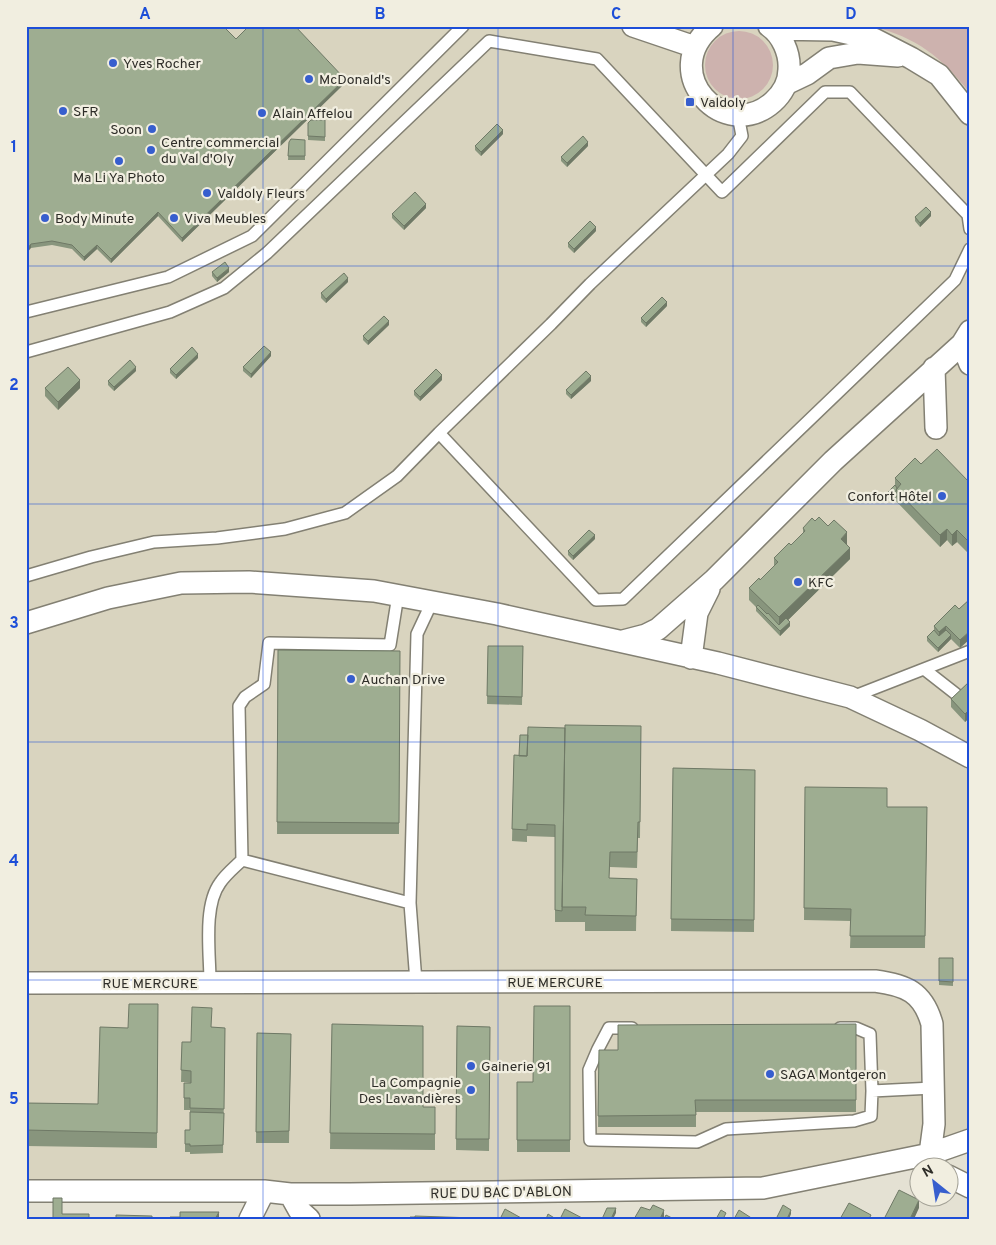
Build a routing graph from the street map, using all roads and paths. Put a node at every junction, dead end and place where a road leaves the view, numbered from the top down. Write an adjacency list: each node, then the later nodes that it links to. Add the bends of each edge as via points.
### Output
1 (463, 26): 13 (lane, via 252,236 168,277)
2 (634, 26): 5 (street)
3 (712, 26): 5 (street)
4 (770, 28): 6 (street, via 833,30 874,39); 7 (street, via 782,40 788,54)
5 (695, 47): 9 (street, via 691,70 698,92 709,104 723,112)
6 (911, 58): 7 (street, via 858,53 829,58); 8 (street, via 939,75)
7 (786, 84): 9 (street, via 767,107)
8 (970, 114)
9 (738, 115): 10 (lane, via 742,136)
10 (707, 176): 11 (lane, via 722,192 825,92 850,92 968,215); 15 (lane, via 597,59 489,41 267,253 224,288 170,312); 19 (lane, via 590,284)
11 (970, 229)
12 (970, 249): 19 (lane, via 955,280 623,598 596,600)
13 (26, 312)
14 (966, 338): 16 (street); 17 (street)
15 (26, 352)
16 (970, 364)
17 (934, 368): 18 (street); 21 (street, via 833,461)
18 (936, 428)
19 (438, 433): 20 (lane, via 397,476 345,514 285,529 154,542)
20 (26, 576)
21 (714, 580): 25 (street, via 658,629); 27 (street, via 697,613)
22 (398, 595): 23 (street); 24 (street, via 249,582 181,583 108,598); 32 (lane, via 390,645 269,643 264,684 245,697 239,706)
23 (432, 602): 25 (street); 33 (lane, via 417,634)
24 (26, 623)
25 (620, 642): 27 (street)
26 (970, 651): 28 (lane)
27 (691, 658): 29 (street)
28 (924, 669): 29 (lane); 30 (lane)
29 (850, 697): 31 (street)
30 (970, 705)
31 (970, 757)
32 (242, 860): 33 (lane); 34 (lane, via 220,882 212,899)
33 (410, 902): 35 (lane)
34 (210, 982): 35 (street, RUE MERCURE); 36 (street, RUE MERCURE)
35 (416, 982): 39 (street, RUE MERCURE, via 875,981 897,984 911,991 928,1011 932,1024)
36 (26, 983)
37 (639, 1028): 40 (lane, via 609,1028 598,1048 589,1070 590,1140 697,1142 726,1129 854,1121 871,1116)
38 (827, 1028): 40 (lane, via 856,1028 870,1034)
39 (933, 1088): 40 (lane); 42 (street, RUE MERCURE)
40 (872, 1091)
41 (970, 1140): 43 (street, RUE DU BAC D'ABLON)
42 (932, 1158)
43 (937, 1158)
44 (908, 1165): 49 (street, RUE DU BAC D'ABLON, via 763,1188)
45 (958, 1181): 46 (street)
46 (970, 1187)
47 (26, 1191): 48 (street, RUE DU BAC D'ABLON)
48 (264, 1191): 49 (street, RUE DU BAC D'ABLON); 50 (street)
49 (290, 1194): 51 (street)
50 (250, 1219)
51 (308, 1219)

